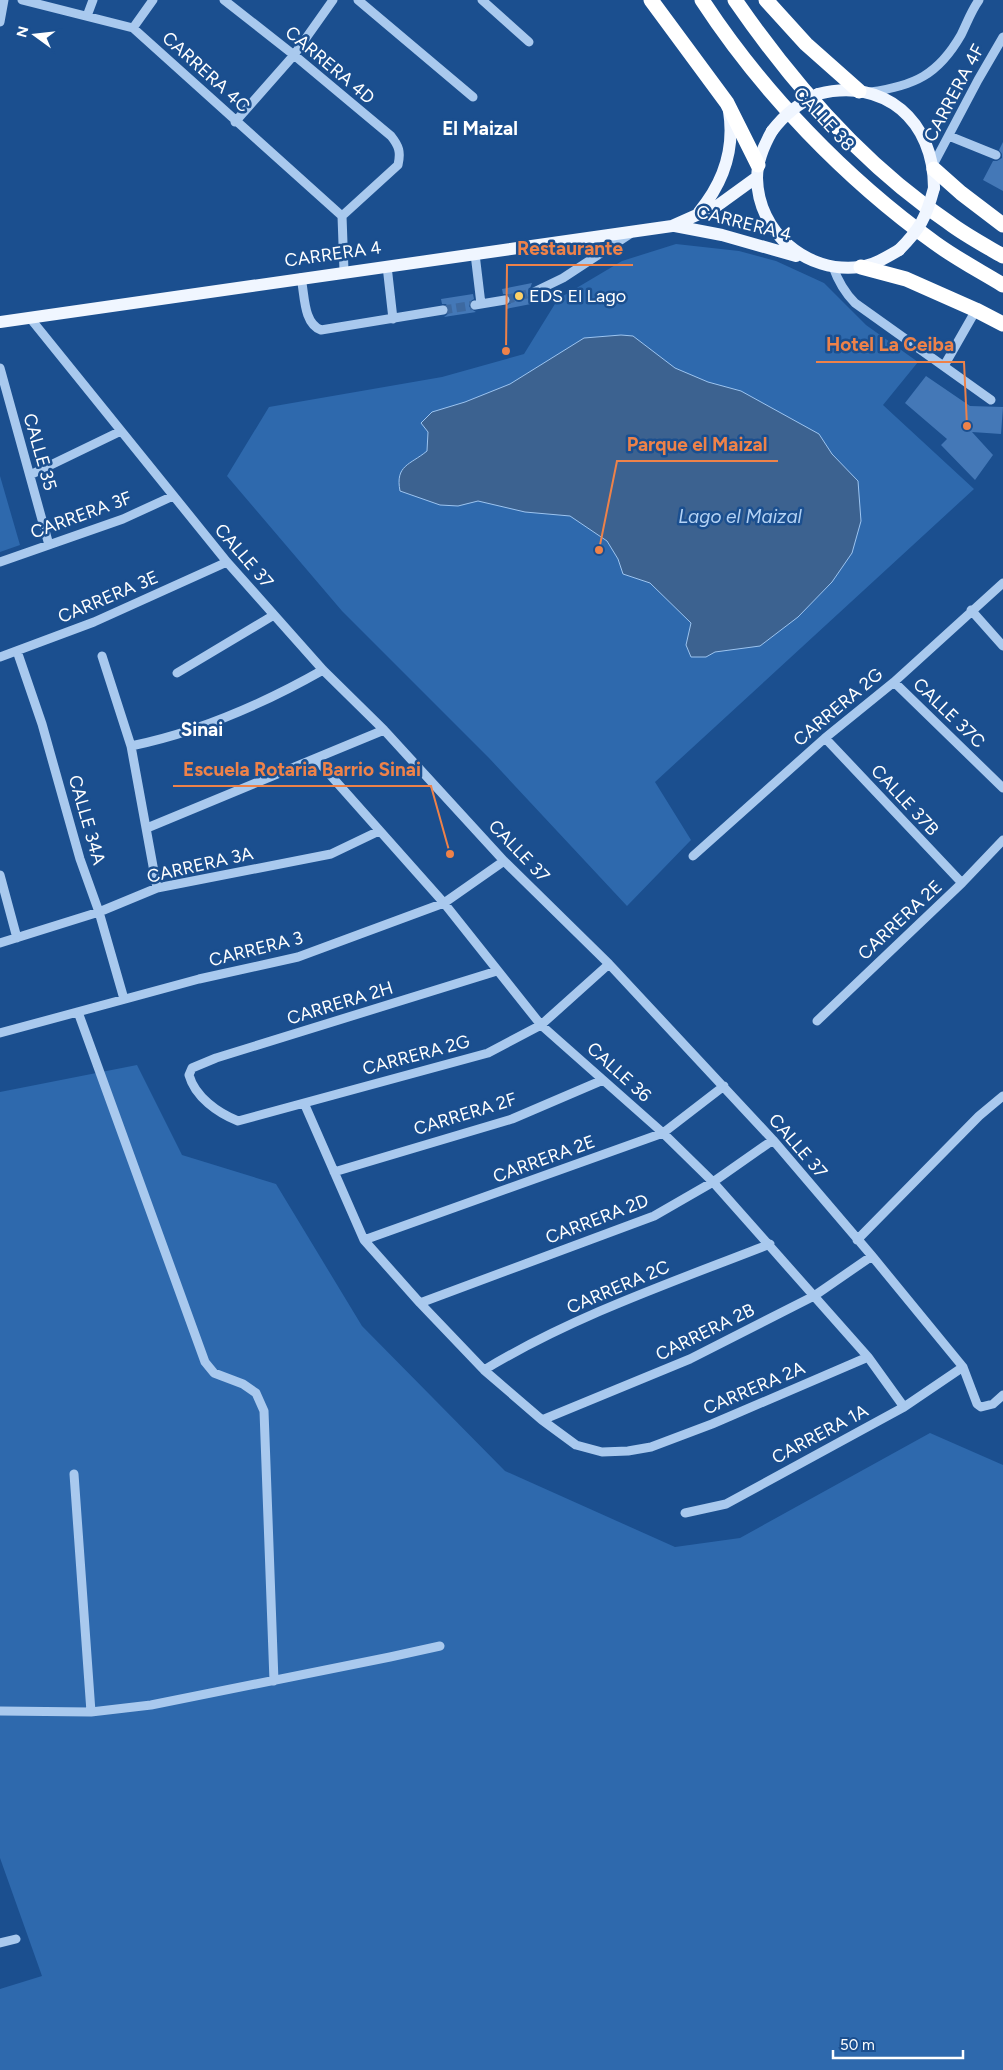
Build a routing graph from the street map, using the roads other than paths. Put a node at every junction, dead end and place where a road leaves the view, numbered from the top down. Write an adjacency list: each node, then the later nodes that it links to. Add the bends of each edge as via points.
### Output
1 (4, 0): 15 (street)
2 (22, 0): 14 (street, CARRERA 4C)
3 (93, 0): 14 (street)
4 (153, 0): 16 (street)
5 (224, 0): 19 (street, CARRERA 4D)
6 (333, 0): 19 (street)
7 (358, 0): 21 (street)
8 (482, 0): 18 (street)
9 (651, 0): 22 (highway)
10 (702, 0): 41 (highway, CALLE 38, via 739,52 802,125 876,197 937,244)
11 (736, 0): 34 (highway, CALLE 38, via 788,70 875,163 948,223)
12 (766, 0): 20 (highway, via 806,44)
13 (979, 0): 20 (street, CARRERA 4F, via 940,65 921,78 893,89)
14 (87, 16): 16 (street, CARRERA 4C)
15 (0, 22)
16 (133, 28): 23 (street, CARRERA 4C)
17 (1003, 37): 24 (street, CARRERA 4F)
18 (529, 42)
19 (294, 55): 23 (street); 28 (street, CARRERA 4D, via 391,136 398,146 398,165)
20 (863, 92): 26 (main road, via 892,102 911,119 926,140); 27 (main road, bridge, via 845,90 818,94 784,115 763,147)
21 (473, 97)
22 (727, 103): 27 (highway); 29 (main road, via 731,137 727,164 719,184)
23 (235, 122): 28 (street, CARRERA 4C)
24 (949, 136): 25 (street); 26 (street, CARRERA 4F)
25 (996, 155)
26 (934, 167): 30 (highway, via 961,193); 38 (main road, bridge, via 934,188 928,212 916,233 899,250)
27 (758, 171): 29 (main road, CARRERA 4, via 738,193); 35 (main road, via 759,198 776,234)
28 (342, 216): 39 (street)
29 (695, 217): 31 (main road, CARRERA 4)
30 (1003, 225)
31 (672, 226): 32 (main road, CARRERA 4); 35 (main road, CARRERA 4, via 722,234)
32 (634, 231): 33 (main road, CARRERA 4); 42 (street, via 563,278)
33 (475, 254): 36 (main road, CARRERA 4); 43 (street, via 478,304)
34 (1003, 256)
35 (807, 259): 37 (main road)
36 (386, 266): 39 (main road, CARRERA 4); 47 (street)
37 (833, 267): 38 (main road); 50 (street, via 845,293 855,303)
38 (860, 267): 45 (highway, via 906,279)
39 (344, 271): 40 (main road, CARRERA 4)
40 (302, 278): 46 (main road, CARRERA 4); 47 (street, via 309,319 314,327 322,330)
41 (1003, 285)
42 (534, 292)
43 (505, 300)
44 (443, 310): 47 (street)
45 (976, 310): 49 (highway); 50 (street)
46 (30, 318): 48 (main road, CARRERA 4); 53 (street, CALLE 37)
47 (394, 319)
48 (0, 322)
49 (1003, 324)
50 (944, 366): 52 (street)
51 (0, 368): 54 (street, CALLE 35)
52 (991, 400)
53 (121, 431): 54 (street); 55 (street, CALLE 37)
54 (30, 475): 56 (street, CALLE 35)
55 (173, 496): 56 (street, CARRERA 3F, via 123,519); 58 (street, CALLE 37)
56 (49, 545): 57 (street, CARRERA 3F)
57 (0, 562)
58 (227, 562): 61 (street, CALLE 37); 63 (street, CARRERA 3E, via 122,610)
59 (1003, 583): 60 (street, CARRERA 2G)
60 (971, 610): 62 (street); 68 (street, CARRERA 2G)
61 (274, 615): 66 (street, CALLE 37); 67 (street)
62 (1003, 646)
63 (17, 651): 65 (street, CARRERA 3E); 83 (street, CALLE 34A)
64 (102, 656): 71 (street)
65 (0, 657)
66 (324, 670): 69 (street, CALLE 37); 71 (street, via 280,694 216,722)
67 (177, 673)
68 (894, 682): 70 (street, CARRERA 2G); 73 (street, CALLE 37C)
69 (384, 730): 72 (street); 78 (street, CALLE 37)
70 (825, 738): 77 (street, CARRERA 2G); 80 (street, CALLE 37B)
71 (131, 746): 74 (street)
72 (316, 759): 74 (street); 75 (street, CALLE 36)
73 (1003, 788)
74 (147, 828): 81 (street)
75 (379, 831): 81 (street, CARRERA 3A, via 331,854); 82 (street, CALLE 36)
76 (1003, 840): 80 (street, CARRERA 2E)
77 (693, 856)
78 (504, 861): 82 (street, CARRERA 3); 86 (street, CALLE 37)
79 (0, 875): 84 (street)
80 (962, 883): 90 (street, CARRERA 2E)
81 (157, 888): 83 (street, CARRERA 3A)
82 (444, 903): 87 (street, CALLE 36); 88 (street, CARRERA 3, via 298,957)
83 (99, 912): 84 (street, CARRERA 3A); 88 (street, CALLE 34A)
84 (17, 938): 85 (street, CARRERA 3A)
85 (0, 943)
86 (609, 964): 91 (street, CARRERA 2G); 94 (street, CALLE 37)
87 (497, 971): 91 (street, CALLE 36); 97 (street, CARRERA 2H, via 192,1068 190,1081)
88 (124, 999): 89 (street, CARRERA 3)
89 (78, 1012): 92 (street, CARRERA 3); 117 (street, via 205,1362 214,1373 243,1384 256,1393 264,1411)
90 (817, 1021)
91 (541, 1025): 93 (street, CALLE 36); 96 (street, CARRERA 2G, via 488,1052)
92 (0, 1033)
93 (603, 1080): 98 (street, CALLE 36); 100 (street, CARRERA 2F, via 512,1119)
94 (724, 1086): 98 (street, CARRERA 2E); 99 (street, CALLE 37)
95 (1003, 1096): 103 (street, via 979,1116)
96 (304, 1103): 97 (street, CARRERA 2G, via 238,1121); 100 (street, CARRERA 2A)
97 (210, 1106)
98 (663, 1134): 101 (street, CALLE 36); 102 (street, CARRERA 2E)
99 (773, 1140): 101 (street, CARRERA 2D); 103 (street, CALLE 37)
100 (334, 1172): 102 (street, CARRERA 2A)
101 (713, 1182): 104 (street, CALLE 36); 107 (street, CARRERA 2D, via 654,1216)
102 (364, 1240): 107 (street, CARRERA 2A)
103 (857, 1240): 105 (street, CALLE 37)
104 (770, 1244): 106 (street, CALLE 36); 110 (street, CARRERA 2C, via 569,1325 525,1345)
105 (872, 1256): 106 (street, CARRERA 2B); 109 (street, CALLE 37)
106 (814, 1296): 108 (street, CALLE 36); 113 (street, CARRERA 2B, via 690,1360)
107 (420, 1303): 110 (street, CARRERA 2A)
108 (868, 1357): 112 (street, CALLE 36); 113 (street, CARRERA 2A, via 651,1447 602,1452 576,1445)
109 (963, 1367): 111 (street, CALLE 37, via 981,1407 993,1404); 112 (street, CARRERA 1A)
110 (484, 1370): 113 (street, CARRERA 2A)
111 (1003, 1395)
112 (904, 1407): 115 (street, CARRERA 1A, via 726,1504)
113 (542, 1420)
114 (74, 1474): 119 (street)
115 (685, 1513)
116 (440, 1646): 117 (street)
117 (274, 1681): 119 (street, via 150,1705)
118 (0, 1711): 119 (street)
119 (90, 1712)
120 (16, 1939): 121 (street)
121 (0, 1943)

